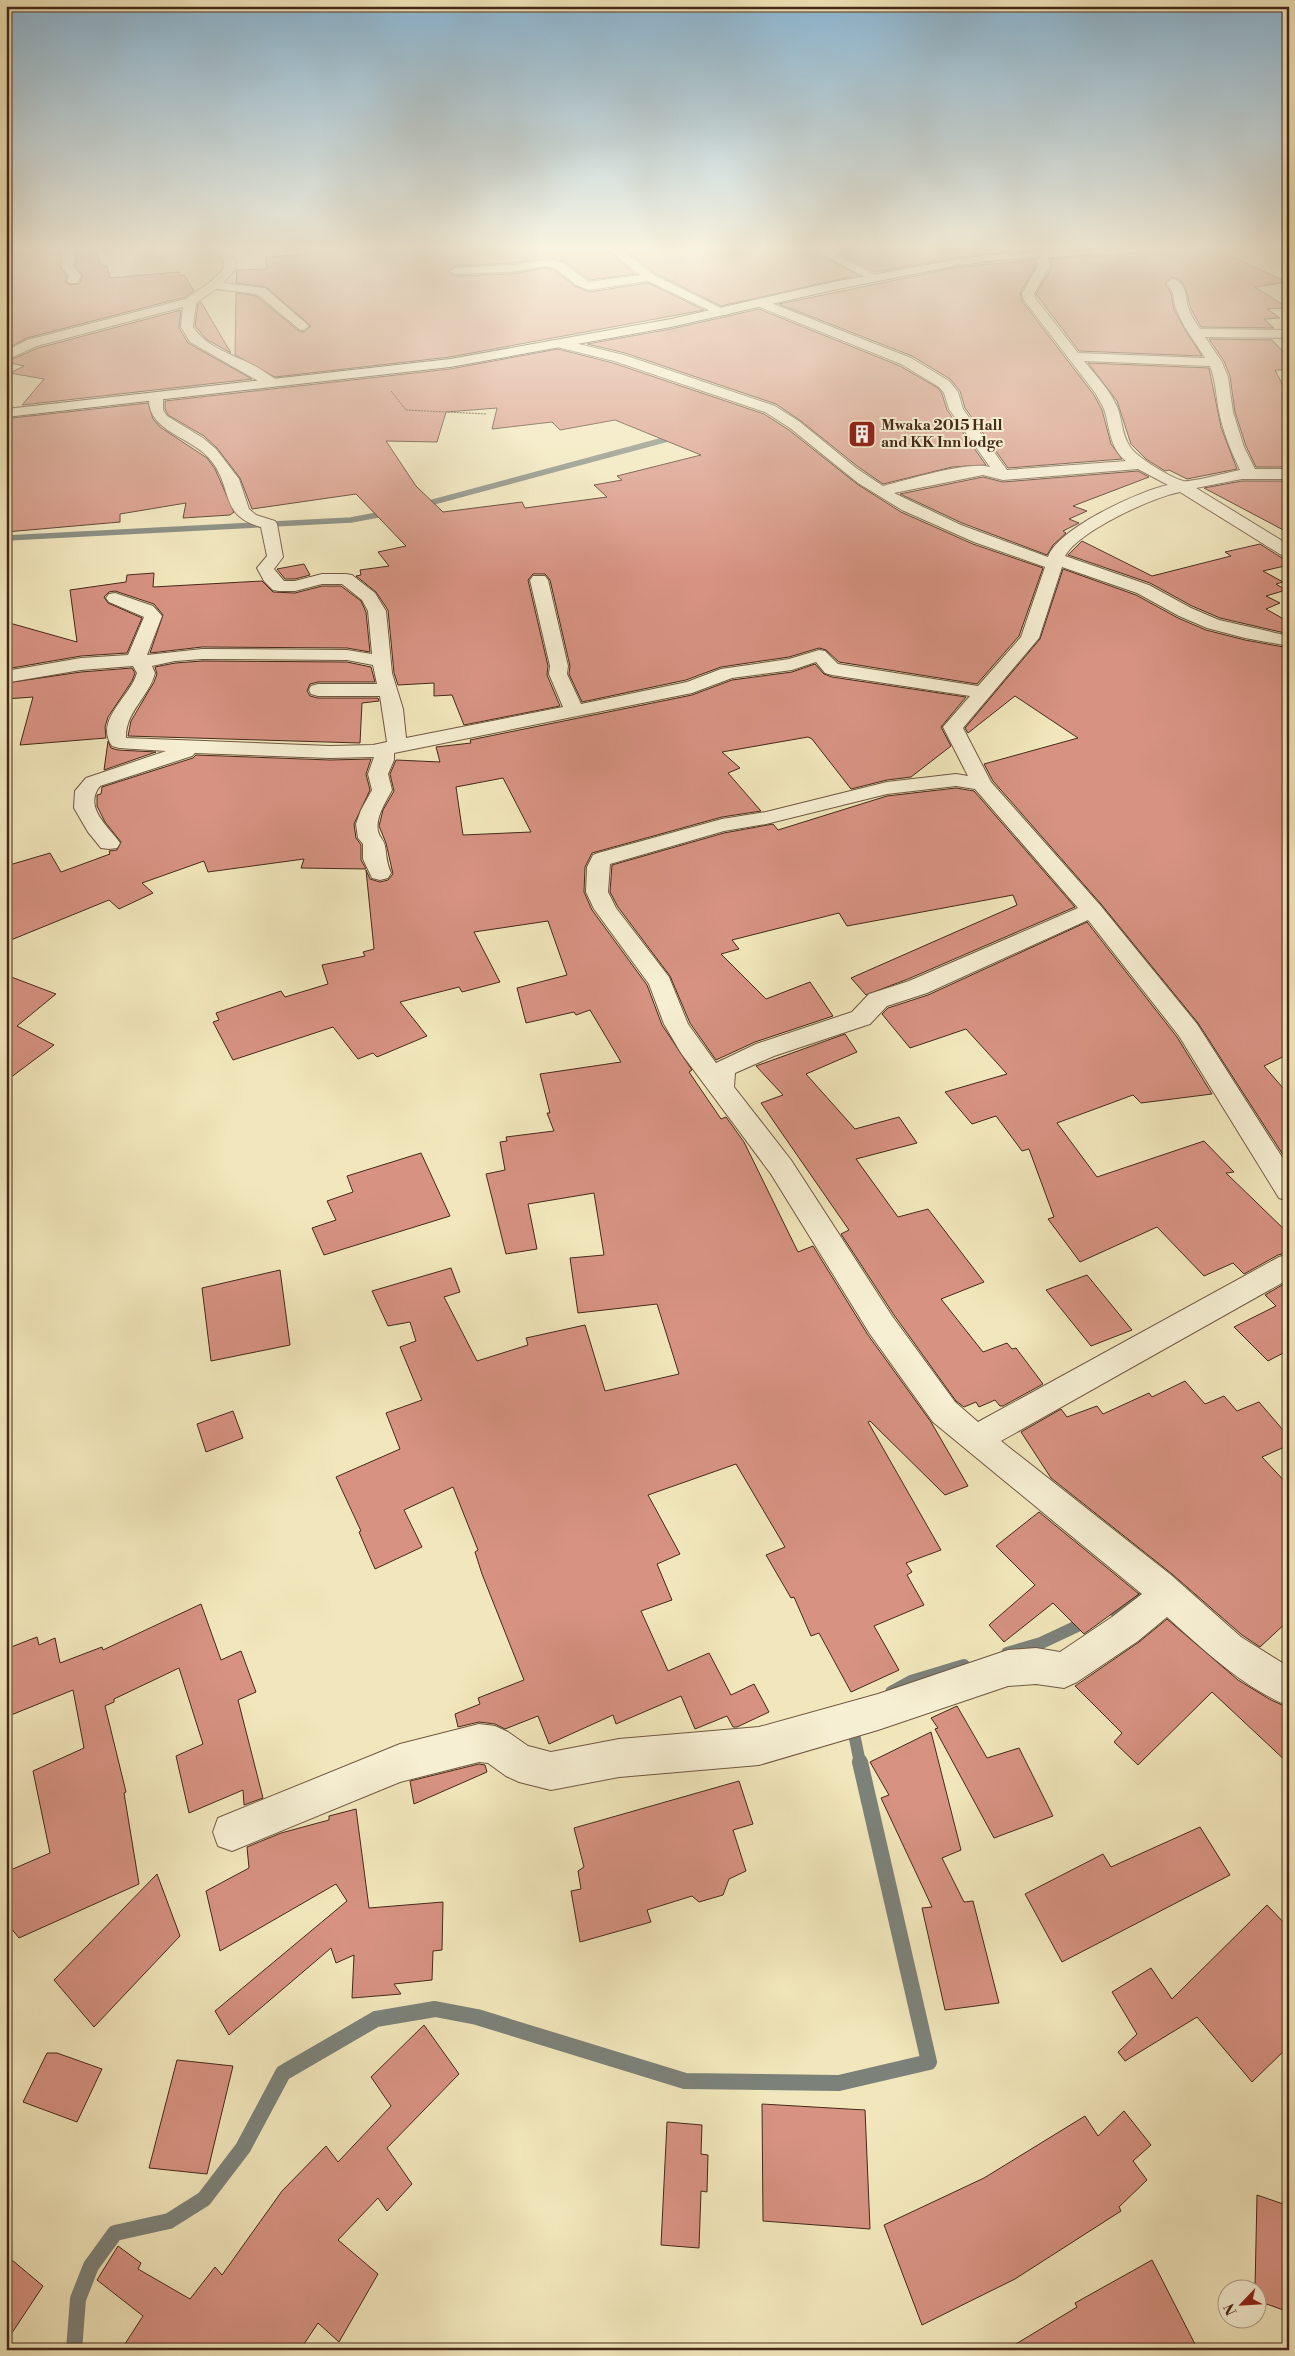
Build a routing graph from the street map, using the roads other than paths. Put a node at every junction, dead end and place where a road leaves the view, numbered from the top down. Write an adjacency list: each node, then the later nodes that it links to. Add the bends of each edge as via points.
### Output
1 (224, 357): 8 (street)
2 (486, 357): 8 (street)
3 (615, 357): 16 (street, via 770,409 787,418 852,472)
4 (896, 357): 14 (street, via 944,384 951,392 956,408)
5 (1074, 357): 7 (street); 11 (street, via 1111,409 1121,445)
6 (1212, 357): 7 (street)
7 (1215, 362): 12 (street, via 1234,436)
8 (272, 383): 9 (street)
9 (156, 397): 10 (street); 23 (street, via 154,407 163,421 190,435 213,453 232,480 240,510 249,519 269,524 275,557 265,568 277,584 288,587 322,579 346,579 369,597 376,611)
10 (6, 413)
11 (1140, 464): 14 (street); 15 (street)
12 (1249, 474): 13 (street); 15 (street)
13 (1289, 474)
14 (1003, 475): 16 (street, via 983,470)
15 (1183, 487): 17 (street); 18 (street, via 1150,494 1111,513 1067,544 1058,552)
16 (881, 491): 18 (street, via 972,536)
17 (1289, 552)
18 (1055, 562): 21 (street, via 1143,589 1213,624 1245,634); 27 (street, via 1030,638)
19 (539, 580): 28 (street, via 559,666 558,674)
20 (115, 598): 22 (street, via 147,610 152,616 137,654)
21 (1289, 641)
22 (141, 660): 23 (street, via 250,653 347,656); 24 (street, via 81,664); 29 (street, via 146,673 143,684 117,725 119,742)
23 (383, 661): 26 (street)
24 (10, 676)
25 (318, 690): 26 (street)
26 (386, 690): 30 (street, via 393,710)
27 (982, 692): 28 (street, via 832,669 819,655 792,664 728,673 692,687); 31 (street, via 953,727)
28 (574, 710): 30 (street)
29 (200, 746): 30 (street, via 330,752); 32 (street, via 93,782 84,793 84,802 94,824)
30 (390, 749): 33 (street, via 378,774 382,790 366,819 368,837 374,844 375,864)
31 (982, 784): 34 (street); 35 (street, via 956,780 888,788 722,826 600,860 598,892 605,908 660,983 676,1024)
32 (109, 843)
33 (380, 873)
34 (1092, 910): 35 (street, via 918,987 878,1000 861,1018 765,1050 726,1067); 36 (street, via 1188,1030)
35 (721, 1090): 38 (street, via 781,1167 917,1376 944,1412)
36 (1289, 1191)
37 (1289, 1265): 38 (street)
38 (975, 1439): 39 (street)
39 (1167, 1594): 40 (street, via 1228,1649); 41 (street, via 1125,1629 1064,1670 1036,1666 1008,1668 878,1712 759,1746 619,1758 551,1771 519,1763 495,1745 479,1743 400,1764)
40 (1289, 1688)
41 (232, 1832)

